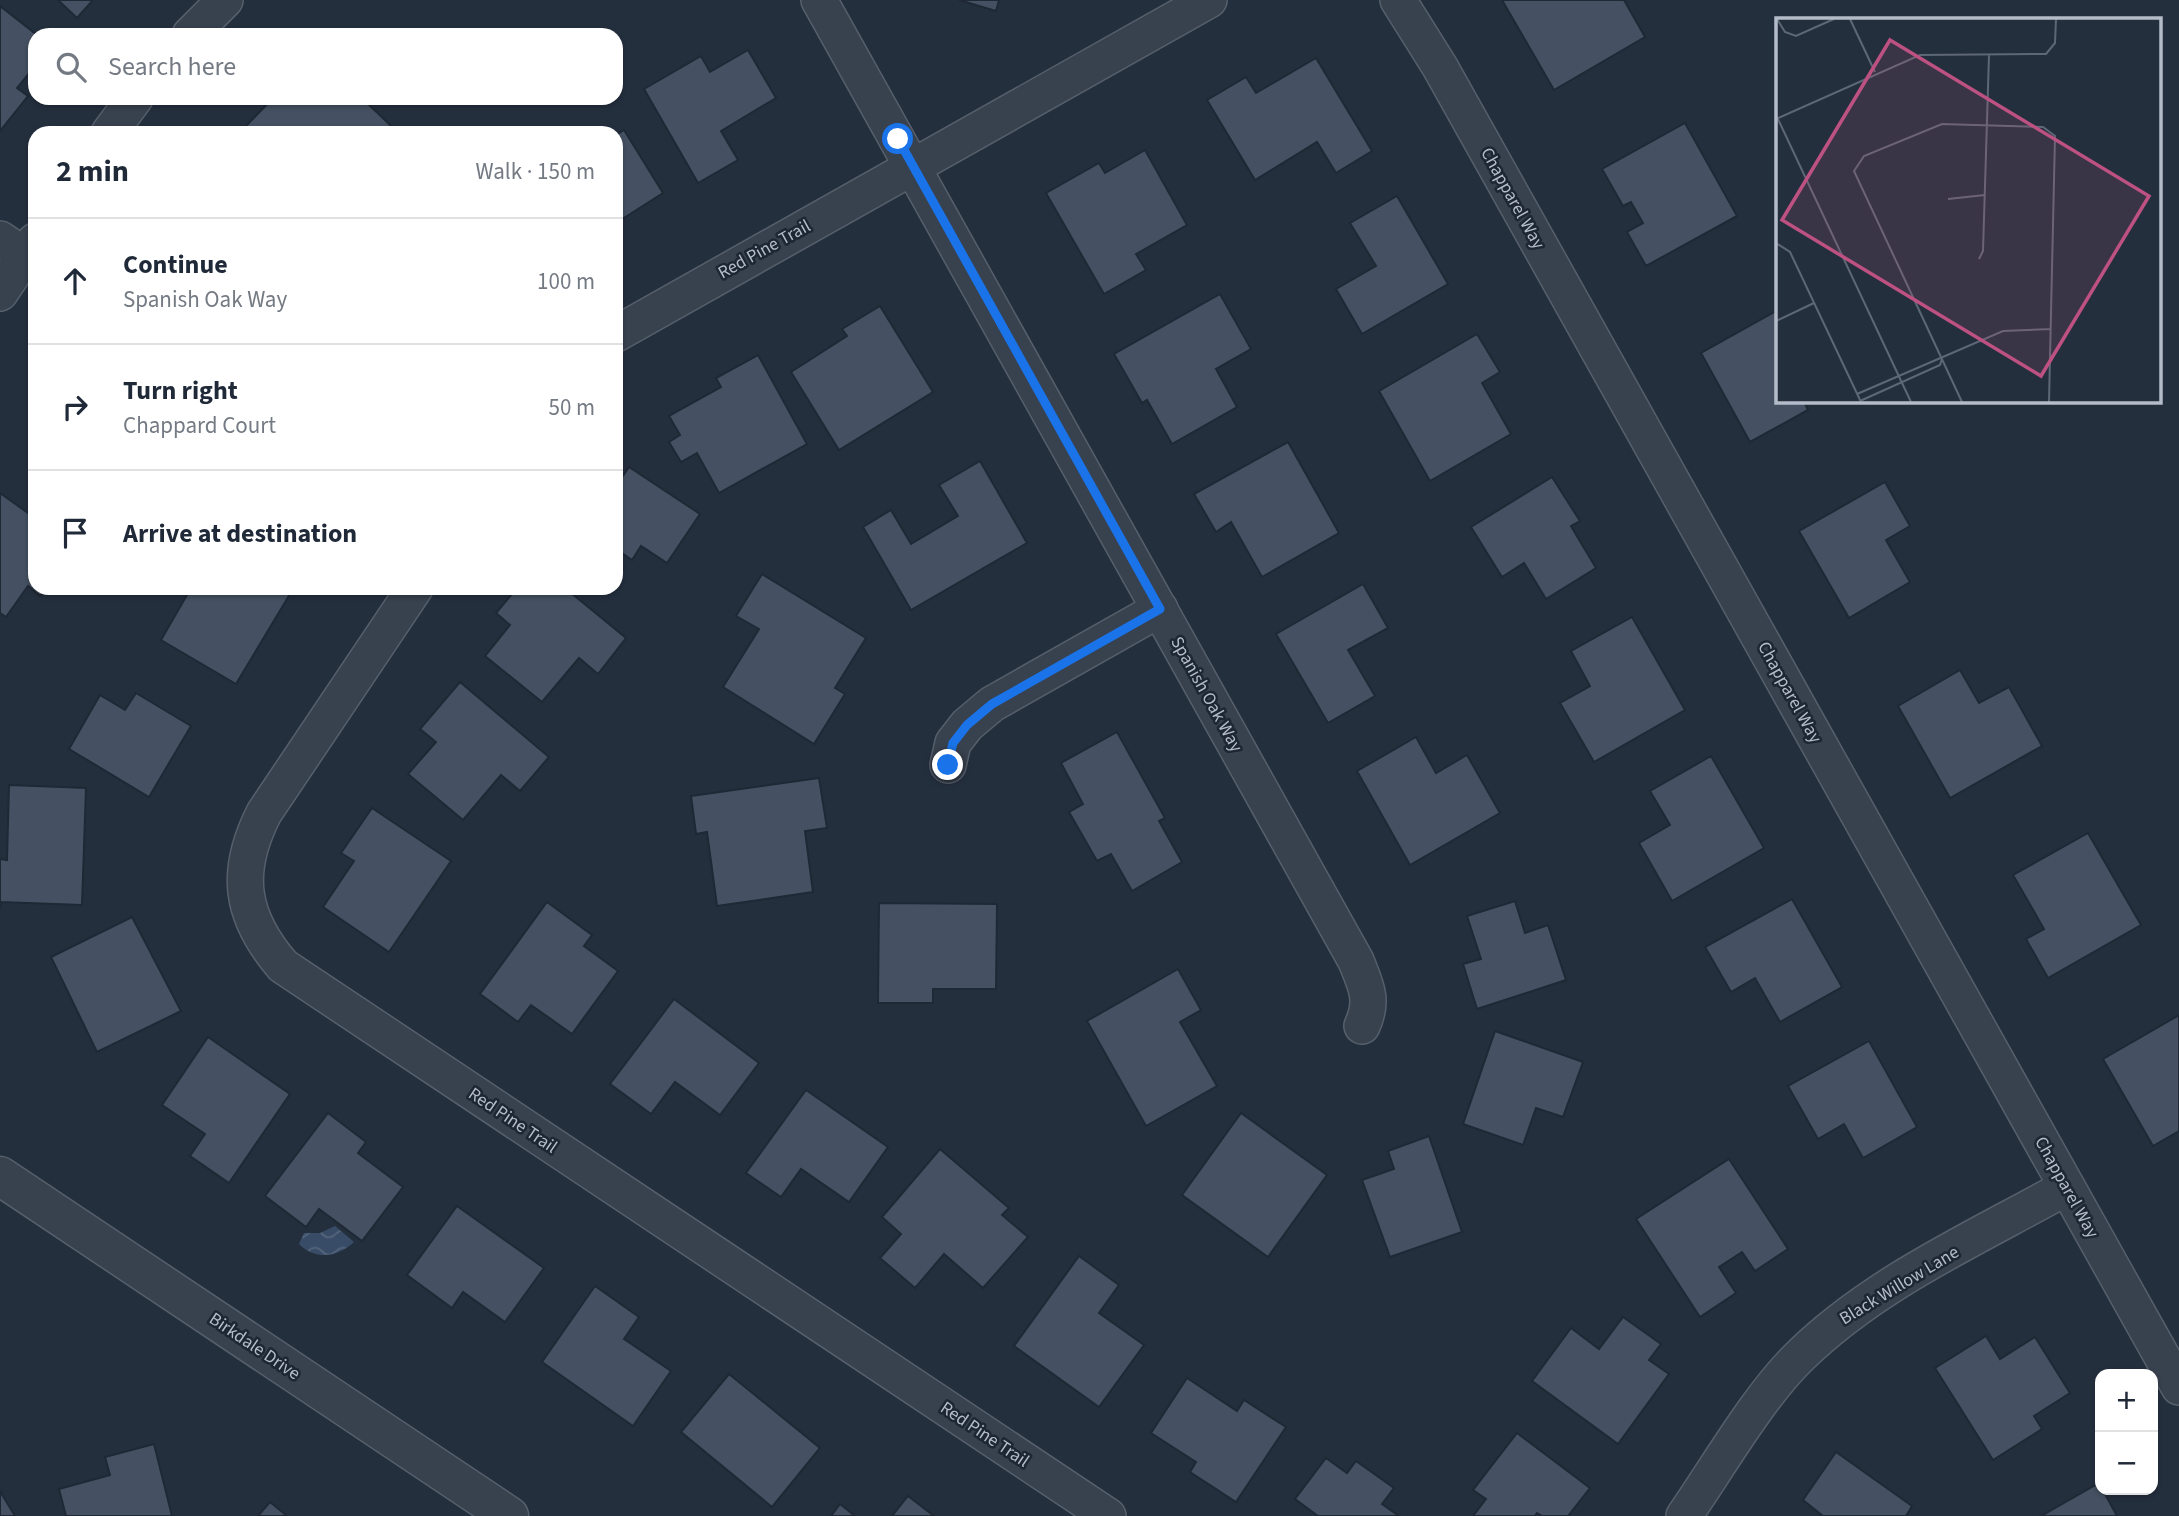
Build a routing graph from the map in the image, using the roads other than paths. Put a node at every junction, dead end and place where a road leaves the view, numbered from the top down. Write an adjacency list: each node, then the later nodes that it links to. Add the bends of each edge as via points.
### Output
1 (225, 0): 5 (street)
2 (819, 0): 8 (street, Spanish Oak Way)
3 (1209, 0): 8 (street)
4 (1398, 0): 17 (street, Chapparel Way, via 1440,67)
5 (197, 28)
6 (130, 105): 7 (street)
7 (114, 126)
8 (912, 165): 11 (street, Red Pine Trail); 13 (street, Spanish Oak Way)
9 (20, 245): 10 (street)
10 (0, 293)
11 (623, 330)
12 (410, 595): 20 (street, Red Pine Trail, via 264,813 252,838 245,865 245,893 265,945 283,966)
13 (1160, 609): 14 (street, via 992,704 953,743); 15 (street, Spanish Oak Way, via 1356,961 1369,1010)
14 (948, 765)
15 (1362, 1026)
16 (0, 1176): 19 (street, Birkdale Drive)
17 (2067, 1187): 18 (street, Chapparel Way); 21 (street, Black Willow Lane, via 1884,1290 1838,1321 1779,1380)
18 (2179, 1387)
19 (509, 1516)
20 (1108, 1516)
21 (1685, 1516)

